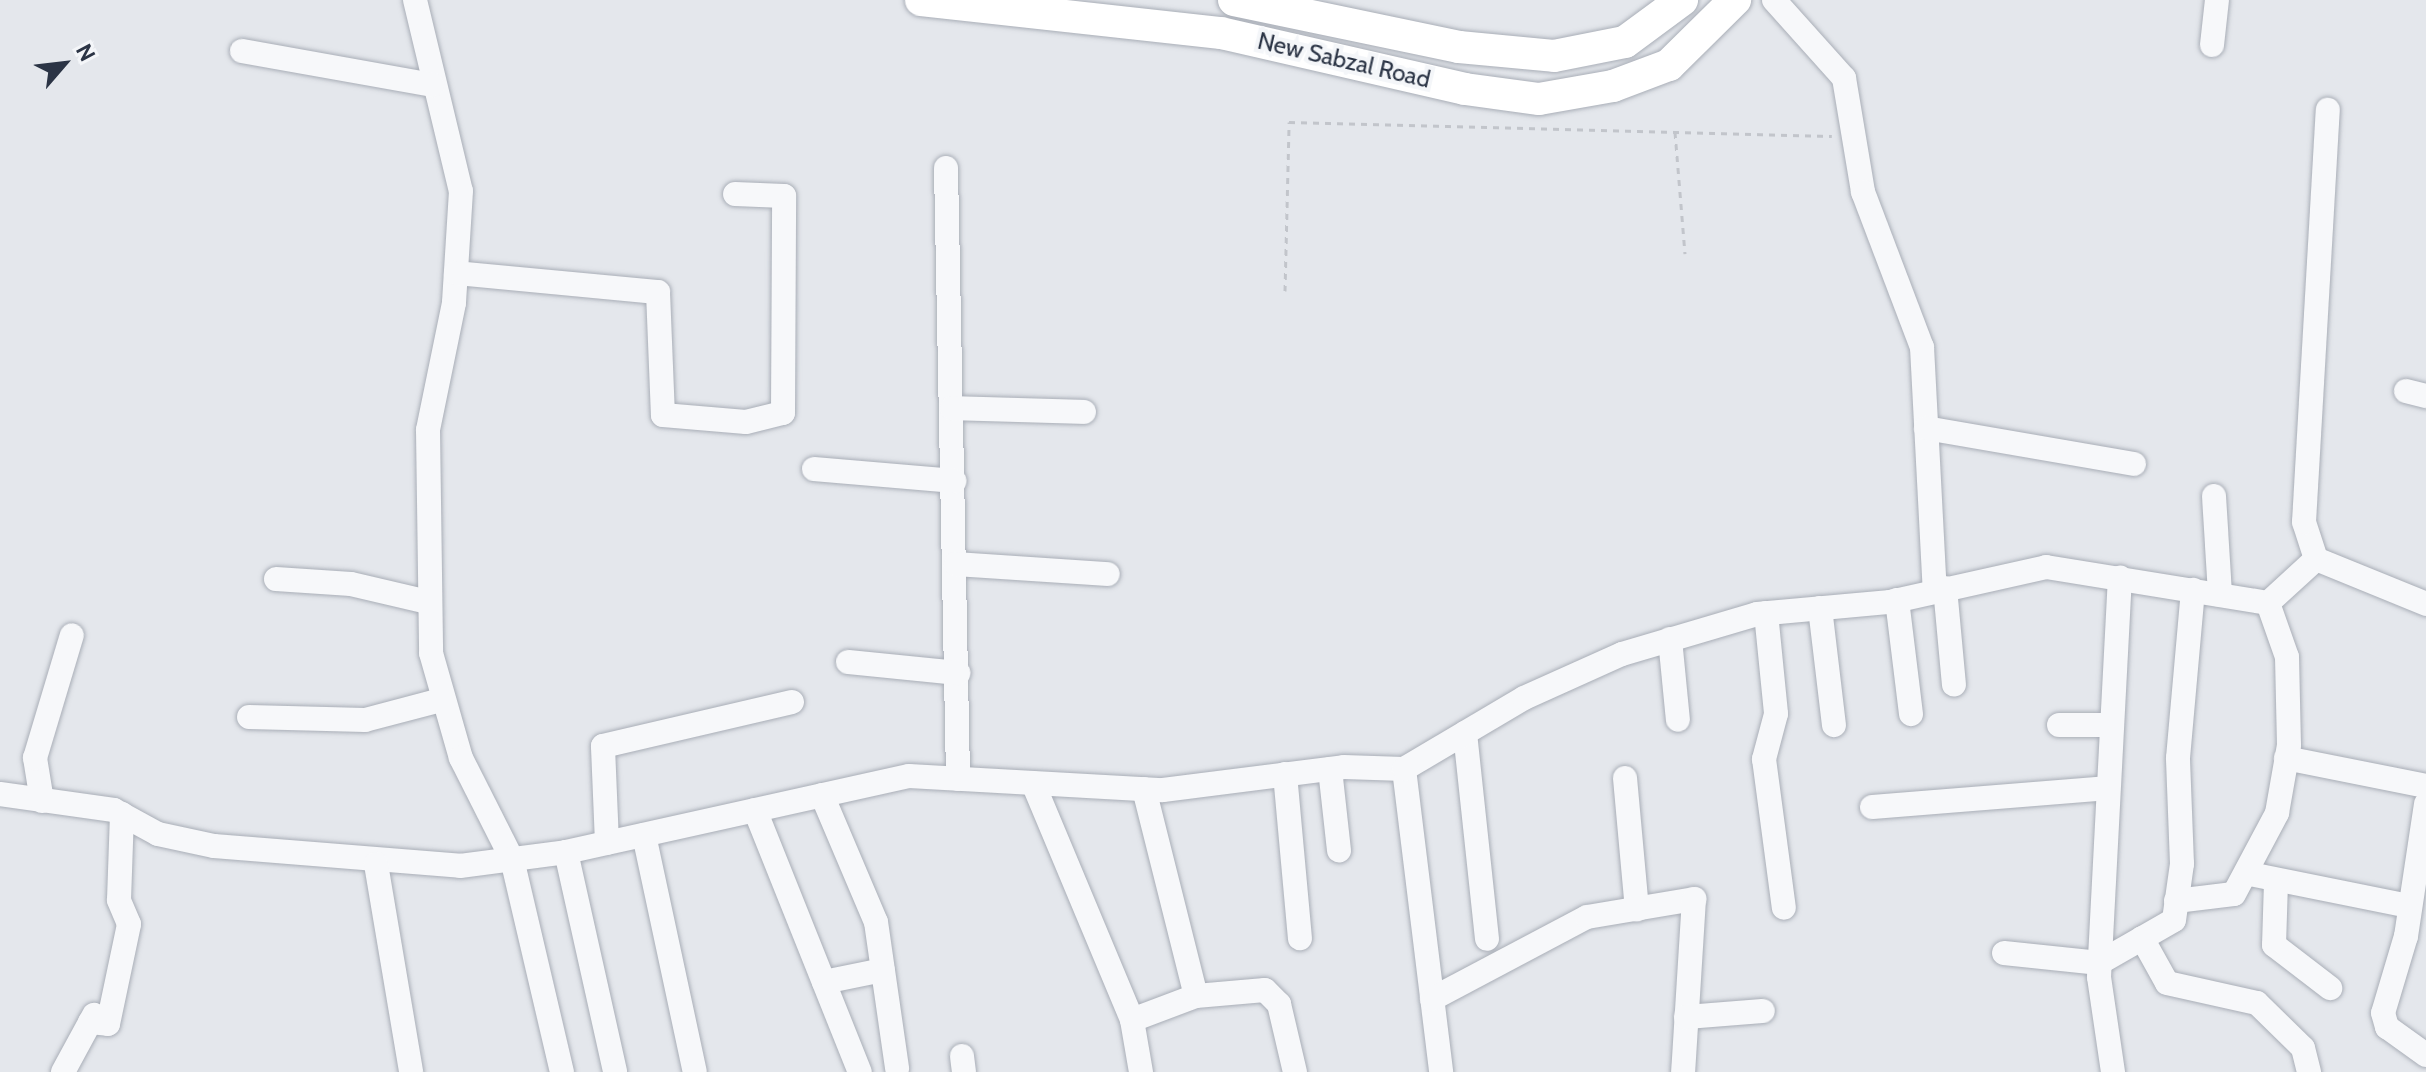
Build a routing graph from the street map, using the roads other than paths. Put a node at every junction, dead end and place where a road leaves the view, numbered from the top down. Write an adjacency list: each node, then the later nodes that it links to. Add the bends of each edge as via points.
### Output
1 (415, 0): 10 (street)
2 (921, 0): 5 (main road, New Sabzal Road, via 1221,33 1465,89 1539,99 1613,86 1669,65)
3 (1234, 0): 4 (main road, New Sabzal Road, via 1459,47 1554,56 1625,42)
4 (1682, 0)
5 (1735, 0)
6 (1774, 0): 17 (street, via 1835,60 1856,137 1863,192 1922,347)
7 (2217, 0): 8 (street)
8 (2212, 45)
9 (242, 51): 10 (street)
10 (432, 85): 14 (street, via 461,191)
11 (2328, 110): 22 (street, via 2304,522)
12 (946, 168): 15 (street)
13 (735, 194): 14 (street, via 784,196 783,413 746,422 663,415 658,292)
14 (456, 273): 31 (street, via 428,430)
15 (952, 408): 16 (street); 20 (street)
16 (1084, 412)
17 (1926, 428): 18 (street); 27 (street)
18 (2134, 464)
19 (814, 469): 20 (street)
20 (954, 481): 23 (street)
21 (2214, 496): 29 (street)
22 (2316, 559): 32 (street); 33 (street)
23 (956, 564): 24 (street); 39 (street)
24 (1108, 574)
25 (2120, 578): 27 (street, via 2046,567); 28 (street); 48 (street)
26 (276, 579): 31 (street, via 351,584)
27 (1940, 590): 30 (street); 40 (street)
28 (2193, 590): 29 (street); 75 (street, via 2178,758)
29 (2220, 595): 32 (street)
30 (1897, 600): 34 (street); 43 (street)
31 (428, 602): 41 (street)
32 (2268, 603): 50 (street, via 2287,657)
33 (2426, 604)
34 (1820, 608): 35 (street); 46 (street)
35 (1766, 613): 37 (street); 77 (street, via 1776,714 1764,759)
36 (72, 635): 62 (street, via 35,758)
37 (1670, 639): 45 (street); 49 (street, via 1538,692)
38 (848, 662): 39 (street)
39 (958, 673): 55 (street)
40 (1954, 685)
41 (441, 700): 44 (street, via 365,720); 71 (street)
42 (792, 702): 68 (street, via 603,746)
43 (1911, 714)
44 (249, 717)
45 (1678, 720)
46 (1834, 725)
47 (2059, 725): 48 (street)
48 (2110, 725): 58 (street)
49 (1465, 733): 52 (street); 81 (street)
50 (2286, 758): 57 (street); 73 (street, via 2277,813)
51 (1330, 769): 52 (street); 53 (street); 69 (street)
52 (1404, 769): 88 (street)
53 (1285, 774): 59 (street); 79 (street)
54 (1625, 778): 78 (street)
55 (958, 779): 56 (street); 61 (street, via 909,776)
56 (1033, 783): 59 (street); 91 (street)
57 (2426, 786)
58 (2106, 788): 64 (street); 83 (street)
59 (1144, 789): 87 (street)
60 (0, 794): 62 (street)
61 (822, 795): 65 (street); 84 (street, via 876,922)
62 (42, 801): 66 (street)
63 (2426, 804): 76 (street)
64 (1872, 807)
65 (755, 810): 67 (street); 85 (street)
66 (122, 814): 72 (street, via 158,834 214,846); 95 (street, via 119,900 129,924 108,1024 92,1019)
67 (644, 835): 68 (street); 99 (street)
68 (607, 843): 70 (street)
69 (1339, 851)
70 (566, 852): 71 (street); 98 (street)
71 (512, 859): 72 (street); 97 (street)
72 (376, 864): 96 (street)
73 (2250, 874): 74 (street); 75 (street, via 2234,894)
74 (2276, 882): 76 (street); 86 (street, via 2274,945)
75 (2176, 901): 80 (street, via 2174,920)
76 (2409, 906): 92 (street, via 2383,1013 2387,1027)
77 (1784, 908)
78 (1637, 909): 88 (street, via 1587,917); 90 (street, via 1694,899)
79 (1300, 938)
80 (2142, 938): 83 (street); 105 (street, via 2167,983 2257,1003 2303,1048)
81 (1487, 939)
82 (2004, 953): 83 (street)
83 (2099, 963): 104 (street)
84 (883, 970): 85 (street); 93 (street)
85 (824, 982): 100 (street)
86 (2330, 988)
87 (1196, 996): 91 (street); 101 (street, via 1265,990 1279,1004)
88 (1432, 999): 102 (street)
89 (1763, 1011): 90 (street)
90 (1686, 1017): 103 (street)
91 (1132, 1020): 94 (street)
92 (2426, 1055)
93 (897, 1068)
94 (1140, 1071)
95 (63, 1072)
96 (411, 1072)
97 (562, 1072)
98 (615, 1072)
99 (695, 1072)
100 (860, 1072)
101 (1295, 1072)
102 (1441, 1072)
103 (1683, 1072)
104 (2113, 1072)
105 (2309, 1072)

